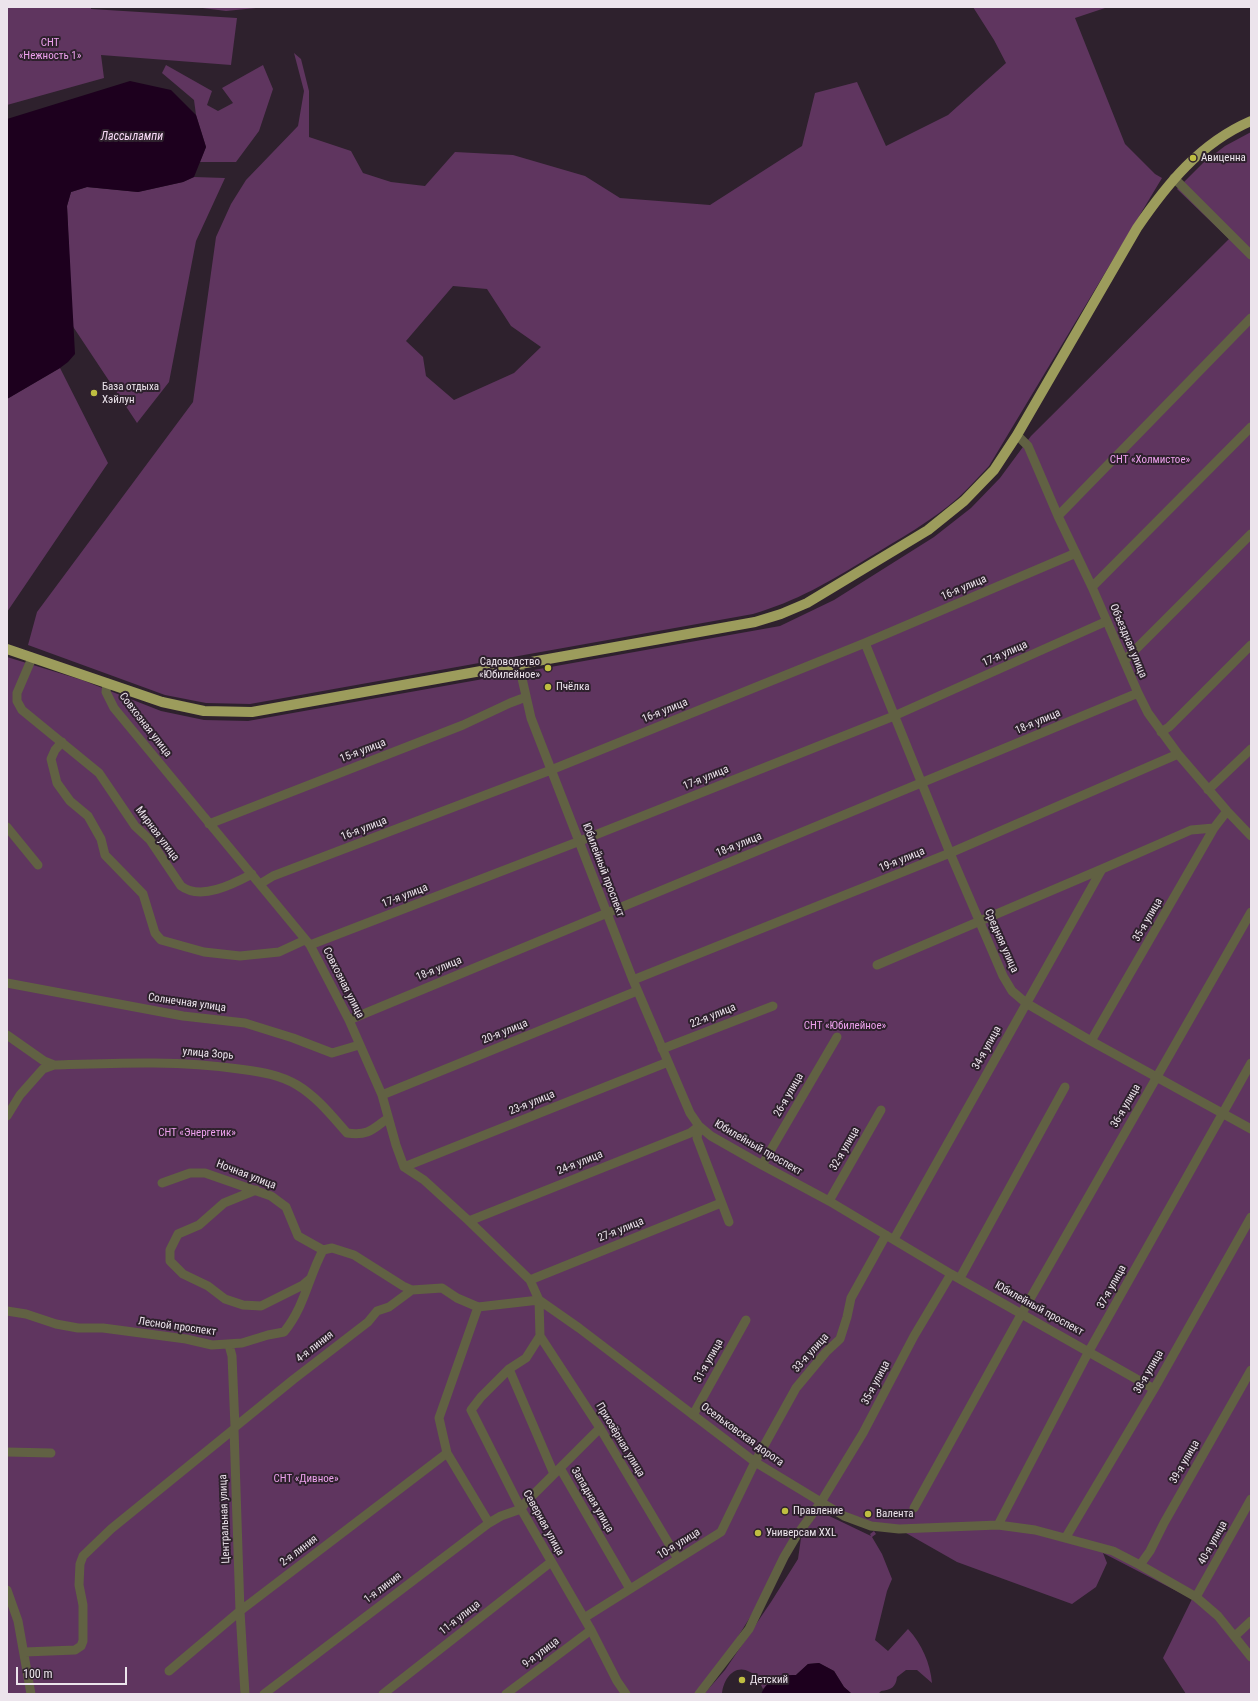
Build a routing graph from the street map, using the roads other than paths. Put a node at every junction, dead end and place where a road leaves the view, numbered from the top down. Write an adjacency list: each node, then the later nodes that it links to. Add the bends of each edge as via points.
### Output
1 (1251, 121): 2 (main road, via 1219,138)
2 (1174, 178): 3 (street); 6 (main road, via 1138,228)
3 (1251, 255)
4 (1251, 318): 7 (street)
5 (1251, 427): 10 (street)
6 (1017, 435): 7 (street, Объездная улица, via 1028,446); 17 (main road, via 994,470 958,506 928,530 807,602 781,614 755,622)
7 (1058, 516): 9 (street, Объездная улица)
8 (1251, 534): 16 (street)
9 (1076, 553): 10 (street, Объездная улица); 12 (street, 16-я улица)
10 (1092, 587): 11 (street, Объездная улица)
11 (1107, 622): 16 (street, Объездная улица); 22 (street, 17-я улица)
12 (865, 644): 22 (street, Средняя улица); 27 (street, 16-я улица)
13 (1251, 645): 23 (street)
14 (7, 649): 15 (main road)
15 (32, 658): 18 (main road); 19 (street)
16 (1124, 661): 20 (street, Объездная улица)
17 (518, 665): 18 (main road, via 252,712 204,711 162,702); 21 (street, Юбилейный проспект)
18 (107, 683): 31 (street, Совхозная улица, via 106,692 114,708)
19 (12, 692): 24 (street, via 22,710)
20 (1138, 693): 23 (street, Объездная улица); 28 (street, 18-я улица)
21 (526, 697): 27 (street, Юбилейный проспект, via 531,718); 31 (street, 15-я улица, via 463,725)
22 (894, 716): 28 (street, Средняя улица); 35 (street, 17-я улица)
23 (1161, 732): 26 (street, Объездная улица)
24 (62, 742): 39 (street, Мирная улица, via 100,774 135,826 150,840 181,886 188,891 217,890 231,886); 44 (street, 17-я улица, via 51,759 57,783 70,800 88,816 101,839 105,855 143,894 155,933 161,940 204,952 240,956 279,952)
25 (1251, 749): 29 (street)
26 (1178, 754): 29 (street, Объездная улица); 36 (street, 19-я улица)
27 (551, 770): 35 (street, Юбилейный проспект); 40 (street, 16-я улица, via 273,876)
28 (922, 783): 36 (street, Средняя улица); 42 (street, 18-я улица)
29 (1208, 790): 30 (street, Объездная улица)
30 (1227, 811): 33 (street, 35-я улица); 34 (street, Объездная улица)
31 (209, 824): 39 (street, Совхозная улица)
32 (7, 827): 37 (street)
33 (1214, 828): 38 (street, via 1191,830); 54 (street, 35-я улица)
34 (1251, 836)
35 (580, 841): 42 (street, Юбилейный проспект); 44 (street, 17-я улица)
36 (950, 853): 43 (street, Средняя улица); 46 (street, 19-я улица)
37 (38, 865)
38 (1102, 869): 43 (street); 49 (street, 34-я улица)
39 (252, 874): 40 (street, Совхозная улица)
40 (260, 884): 44 (street, Совхозная улица)
41 (1251, 912): 60 (street, 36-я улица)
42 (607, 913): 46 (street, Юбилейный проспект); 51 (street, 18-я улица)
43 (979, 922): 45 (street); 49 (street, Средняя улица, via 1003,976 1012,991)
44 (308, 942): 51 (street, Совхозная улица)
45 (877, 965)
46 (633, 980): 48 (street, Юбилейный проспект)
47 (7, 983): 55 (street, Солнечная улица, via 183,1016 245,1023 332,1053)
48 (637, 991): 56 (street, Юбилейный проспект); 62 (street, 20-я улица)
49 (1026, 1003): 54 (street, Средняя улица); 78 (street, 34-я улица)
50 (773, 1006): 56 (street, 22-я улица)
51 (349, 1020): 55 (street, Совхозная улица)
52 (7, 1035): 59 (street, улица Зорь, via 44,1061)
53 (837, 1037): 69 (street, 26-я улица)
54 (1091, 1041): 60 (street, Средняя улица)
55 (359, 1045): 62 (street, Совхозная улица)
56 (662, 1049): 57 (street, Юбилейный проспект)
57 (668, 1062): 67 (street, Юбилейный проспект); 70 (street, 23-я улица)
58 (1251, 1063): 64 (street, 37-я улица)
59 (54, 1065): 65 (street, via 43,1069 20,1095); 66 (street, улица Зорь, via 141,1062 217,1066 274,1074 314,1097 347,1133 360,1135)
60 (1156, 1077): 64 (street, Средняя улица); 87 (street, 36-я улица)
61 (1065, 1087): 80 (street, 35-я улица)
62 (382, 1095): 66 (street, Совхозная улица)
63 (881, 1110): 73 (street, 32-я улица)
64 (1222, 1113): 68 (street, Средняя улица); 91 (street, 37-я улица)
65 (7, 1116)
66 (388, 1118): 70 (street, Совхозная улица)
67 (699, 1126): 69 (street, Юбилейный проспект, via 711,1136); 74 (street, via 697,1138); 76 (street, 24-я улица, via 690,1133)
68 (1251, 1129)
69 (762, 1165): 73 (street, Юбилейный проспект)
70 (404, 1167): 76 (street, via 424,1180)
71 (162, 1183): 72 (street, Ночная улица, via 190,1173 206,1173)
72 (256, 1190): 79 (street, Ночная улица, via 271,1196 286,1207 298,1236); 81 (street, via 224,1203 199,1225 178,1234 170,1250 170,1261 183,1274 208,1286 225,1299 243,1305 261,1306)
73 (829, 1201): 78 (street, Юбилейный проспект)
74 (721, 1203): 77 (street); 82 (street, 27-я улица)
75 (1251, 1217): 94 (street, 38-я улица)
76 (469, 1221): 82 (street)
77 (729, 1222)
78 (890, 1237): 80 (street, Юбилейный проспект); 101 (street, 33-я улица, via 851,1298 840,1339 796,1388)
79 (323, 1250): 81 (street, Лесной проспект); 83 (street, via 332,1248 354,1255)
80 (956, 1276): 87 (street, Юбилейный проспект); 104 (street, 35-я улица, via 914,1336 863,1433)
81 (310, 1279): 90 (street, Лесной проспект, via 295,1319 284,1332)
82 (530, 1280): 84 (street)
83 (412, 1290): 85 (street, via 442,1288); 96 (street, 4-я линия, via 388,1308 377,1311 368,1322)
84 (539, 1300): 85 (street); 89 (street); 95 (street, Осельковская дорога)
85 (478, 1307): 100 (street, via 439,1418)
86 (7, 1311): 90 (street, Лесной проспект, via 78,1328 103,1328 212,1345)
87 (1022, 1313): 91 (street, Юбилейный проспект); 105 (street, 36-я улица)
88 (746, 1320): 95 (street, 31-я улица)
89 (540, 1336): 92 (street, via 526,1358); 97 (street, Приозёрная улица)
90 (229, 1345): 96 (street, Центральная улица, via 232,1356)
91 (1089, 1351): 94 (street, Юбилейный проспект); 108 (street, 37-я улица)
92 (509, 1369): 102 (street, Западная улица); 106 (street, Северная улица, via 480,1397 471,1410)
93 (1251, 1370): 112 (street, 39-я улица)
94 (1154, 1389): 109 (street, 38-я улица)
95 (693, 1415): 101 (street, Осельковская дорога)
96 (235, 1428): 116 (street, Центральная улица); 121 (street, 4-я линия, via 83,1556 79,1585 83,1604 81,1646 75,1650)
97 (600, 1428): 102 (street); 110 (street, Приозёрная улица)
98 (7, 1452): 99 (street)
99 (52, 1453)
100 (447, 1453): 107 (street); 116 (street, 2-я линия)
101 (755, 1462): 104 (street, Осельковская дорога); 110 (street, 10-я улица, via 720,1532)
102 (557, 1471): 106 (street); 113 (street, Западная улица)
103 (1251, 1500): 115 (street, 40-я улица)
104 (821, 1502): 108 (street, Осельковская дорога, via 844,1516 871,1526 899,1529); 130 (street, 35-я улица, via 784,1557 749,1629)
105 (914, 1508)
106 (521, 1509): 107 (street, 1-я линия); 111 (street, Северная улица)
107 (489, 1523): 126 (street, 1-я линия)
108 (998, 1525): 109 (street, Осельковская дорога)
109 (1066, 1537): 112 (street, Осельковская дорога, via 1113,1551)
110 (678, 1559): 113 (street, 10-я улица)
111 (551, 1562): 117 (street, Северная улица); 127 (street, 11-я улица)
112 (1140, 1565): 115 (street, Осельковская дорога)
113 (630, 1589): 117 (street, 10-я улица)
114 (7, 1590): 121 (street)
115 (1196, 1597): 120 (street, Осельковская дорога, via 1218,1616)
116 (240, 1611): 123 (street, 2-я линия); 125 (street, Центральная улица)
117 (584, 1618): 119 (street, Северная улица)
118 (1251, 1621): 120 (street)
119 (591, 1630): 128 (street, 9-я улица); 129 (street, Северная улица)
120 (1235, 1636): 122 (street, Осельковская дорога)
121 (25, 1652): 124 (street)
122 (1251, 1656)
123 (169, 1671)
124 (31, 1694)
125 (245, 1694)
126 (264, 1694)
127 (383, 1694)
128 (506, 1694)
129 (626, 1694)
130 (698, 1694)

